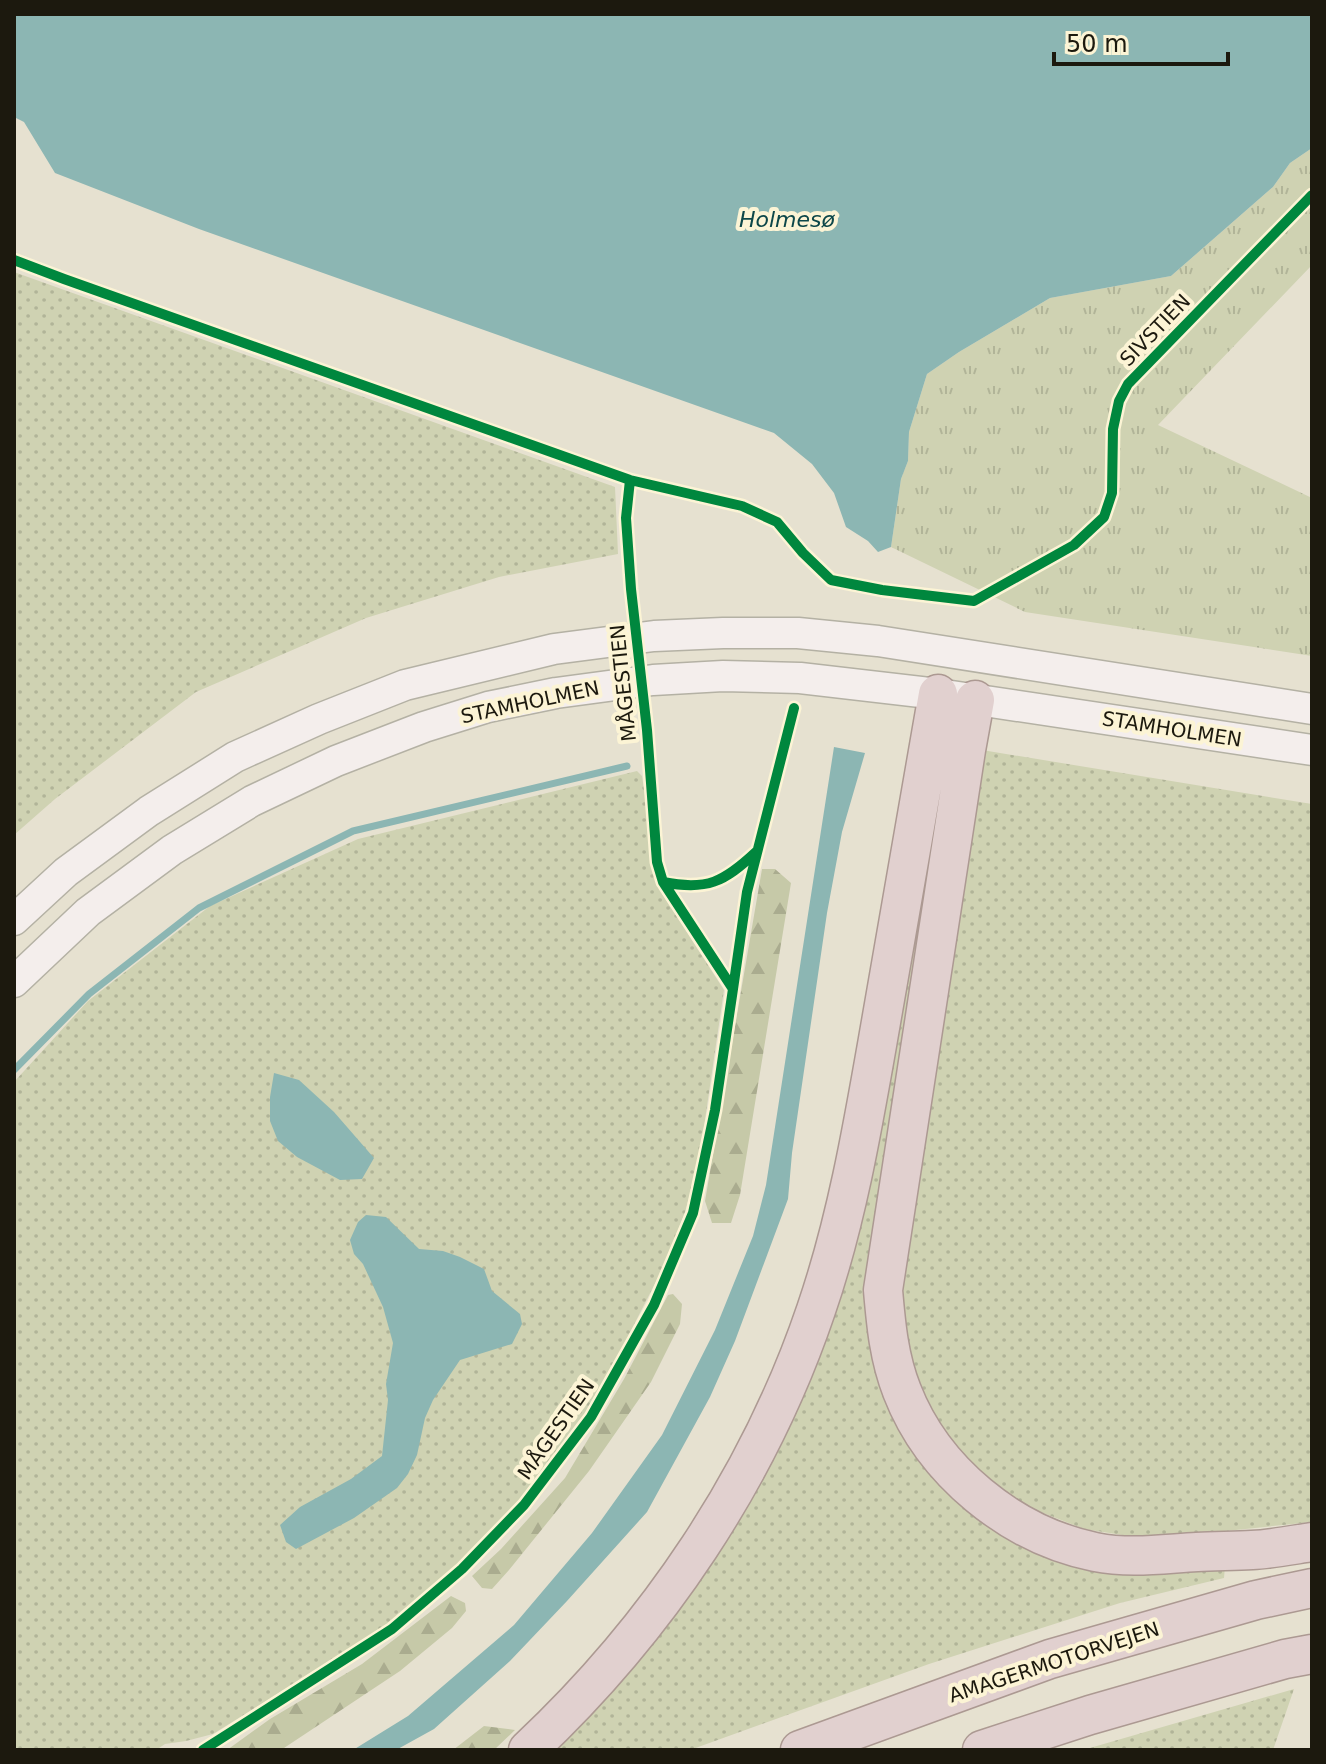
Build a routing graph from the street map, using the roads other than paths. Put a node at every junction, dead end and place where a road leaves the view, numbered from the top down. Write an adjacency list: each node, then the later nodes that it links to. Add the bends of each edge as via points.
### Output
1 (964, 654): 2 (street); 3 (street); 4 (street, STAMHOLMEN); 6 (street, STAMHOLMEN, via 798,633 654,636 554,649 405,685 235,757 66,872)
2 (938, 694): 3 (street, STAMHOLMEN); 7 (street, STAMHOLMEN, via 800,678 723,676 653,680 488,707 336,761 252,801 172,850 88,912); 11 (highway, via 843,1221 816,1311 739,1484 689,1564 633,1640)
3 (975, 700): 5 (street, STAMHOLMEN); 8 (highway, via 883,1290 888,1342 902,1392 926,1438 959,1478 999,1512 1045,1536 1095,1552 1146,1557)
4 (1312, 709)
5 (1312, 750)
6 (14, 920)
7 (14, 982)
8 (1312, 1542)
9 (1312, 1588): 12 (highway, AMAGERMOTORVEJEN, via 1050,1659)
10 (1312, 1654): 13 (highway, via 1105,1710)
11 (528, 1750)
12 (800, 1750)
13 (982, 1750)

